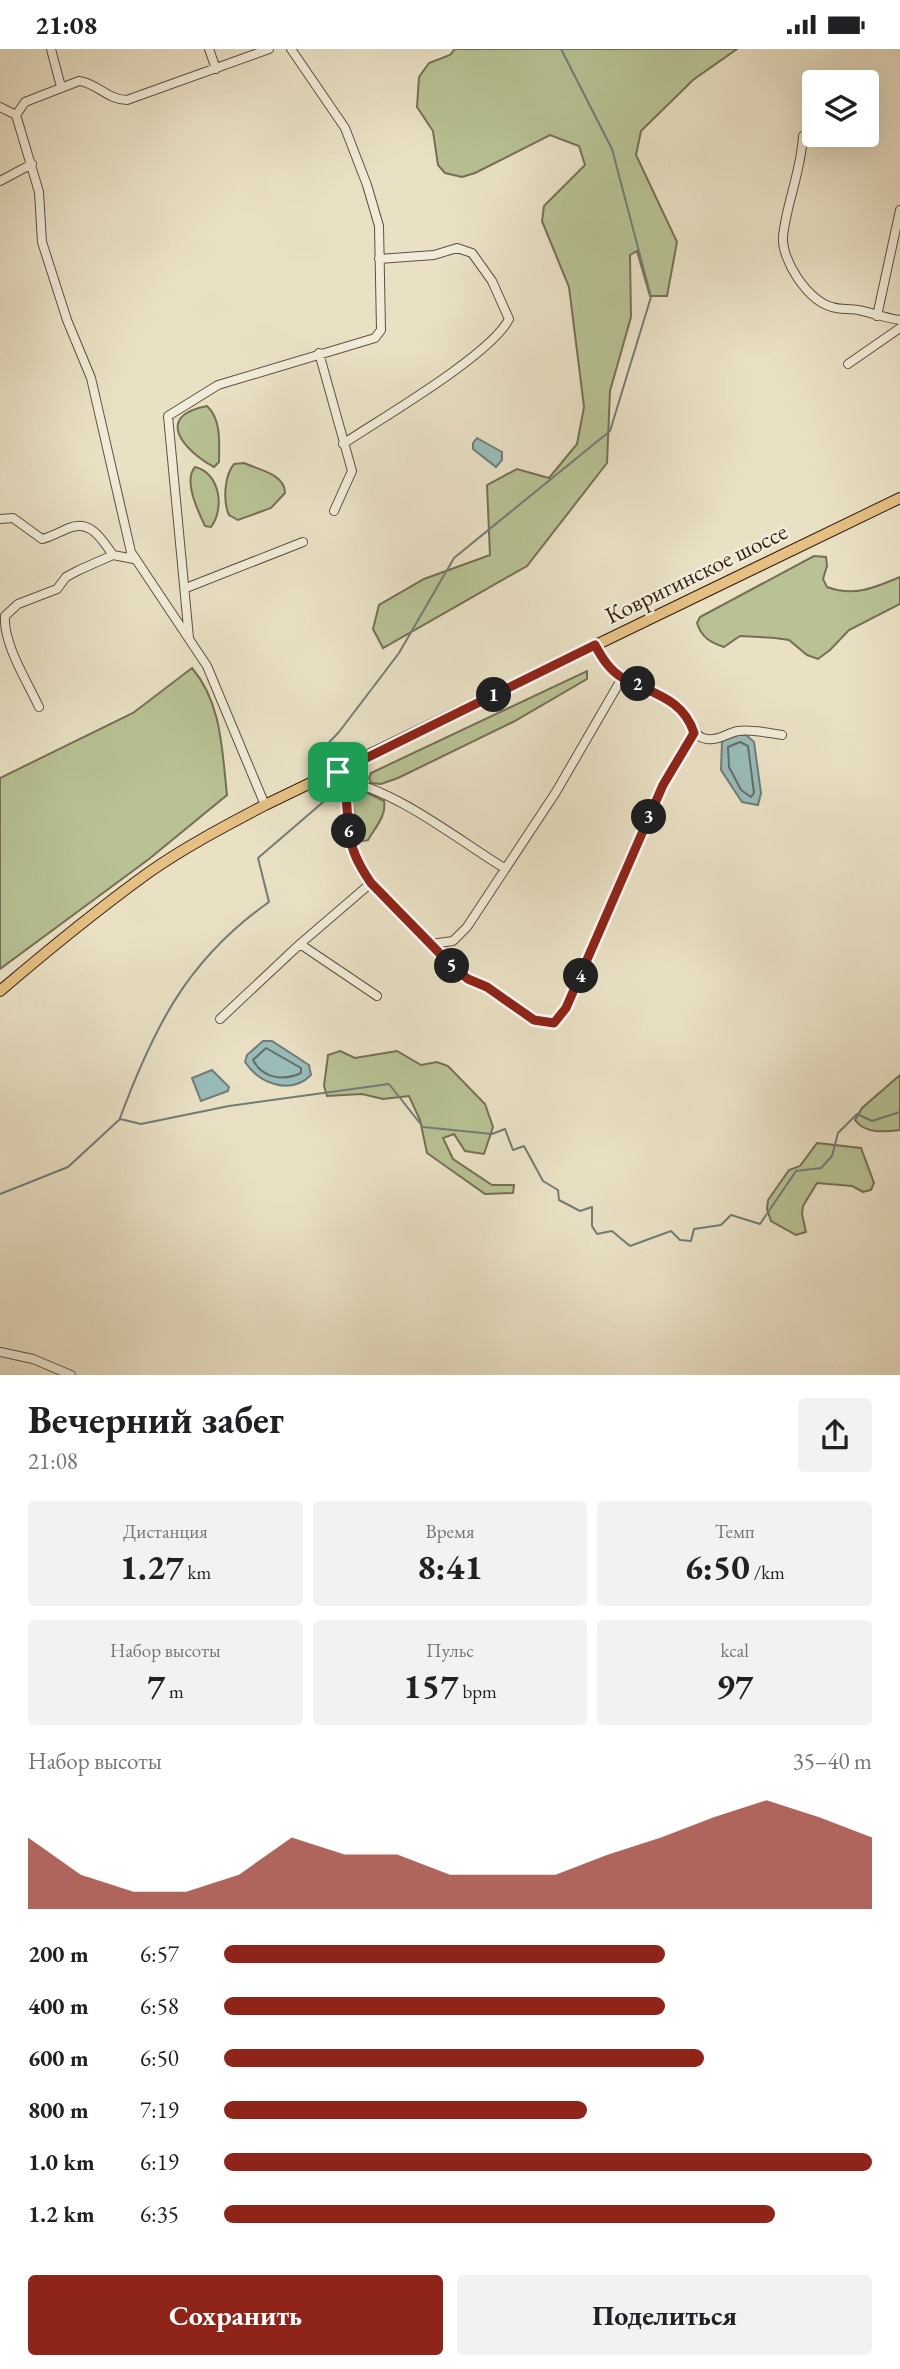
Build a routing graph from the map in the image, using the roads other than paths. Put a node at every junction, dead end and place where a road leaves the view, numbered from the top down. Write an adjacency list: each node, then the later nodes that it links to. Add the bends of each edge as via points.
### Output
1 (51, 49): 6 (street)
2 (209, 49): 5 (street)
3 (270, 49): 5 (street)
4 (291, 49): 13 (street, via 345,128 379,226)
5 (216, 69): 6 (street, via 127,100 117,100 82,81)
6 (61, 87): 8 (street, via 25,102)
7 (0, 107): 8 (street)
8 (16, 115): 10 (street)
9 (803, 147): 14 (street, via 783,238 788,265 829,307)
10 (32, 164): 11 (street); 25 (street, via 42,242 91,378)
11 (0, 181)
12 (900, 210): 14 (street)
13 (379, 259): 17 (street, via 379,336); 19 (street, via 434,255 457,248 472,253 492,281 509,320 459,368)
14 (877, 316): 15 (street)
15 (900, 320)
16 (900, 328): 18 (street)
17 (319, 353): 19 (street); 26 (street, via 218,385 168,417)
18 (848, 364)
19 (343, 444): 21 (street, via 352,471)
20 (900, 498): 28 (main road, Ковригинское шоссе)
21 (334, 511)
22 (0, 519): 24 (street, via 13,518 41,539 88,526)
23 (303, 542): 26 (street)
24 (114, 555): 25 (street); 30 (street, via 66,577 57,589 18,604 5,616 8,641)
25 (134, 559): 27 (street)
26 (186, 588): 27 (street)
27 (189, 638): 34 (street, via 207,666)
28 (595, 645): 29 (street, via 604,662); 33 (main road, Ковригинское шоссе, via 361,761)
29 (622, 678): 31 (street, via 683,710); 35 (street, via 556,792)
30 (39, 707)
31 (694, 733): 32 (street, via 709,740 739,731); 38 (street, via 663,785 559,1020 548,1024 534,1020 468,979)
32 (782, 735)
33 (341, 777): 34 (main road, Ковригинское шоссе); 35 (street, via 402,804); 36 (street, via 349,803 351,843)
34 (265, 805): 39 (main road, via 148,873)
35 (504, 868): 38 (street, via 460,936)
36 (371, 883): 37 (street); 38 (street)
37 (300, 944): 40 (street); 41 (street)
38 (431, 944)
39 (0, 991)
40 (377, 996)
41 (220, 1019)
42 (0, 1352): 43 (street, via 33,1359)
43 (71, 1375)

